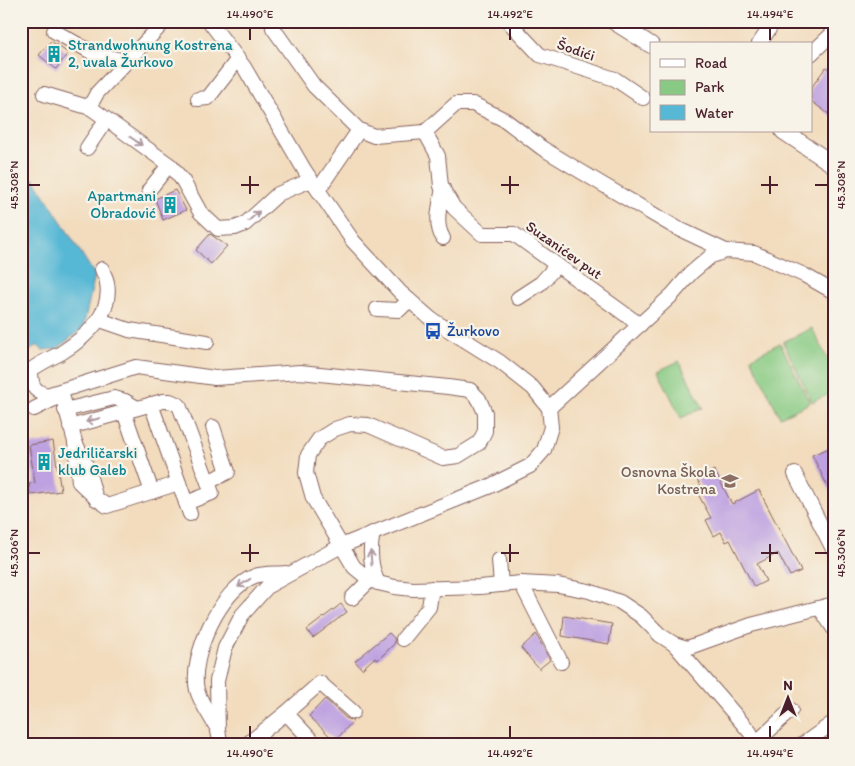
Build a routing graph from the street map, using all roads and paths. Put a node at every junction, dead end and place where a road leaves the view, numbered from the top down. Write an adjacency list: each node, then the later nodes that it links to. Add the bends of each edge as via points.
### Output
1 (165, 21): 13 (street)
2 (209, 21): 12 (street)
3 (508, 21): 15 (street, Šodići, via 540,55 614,79)
4 (613, 21): 10 (main road)
5 (273, 28): 19 (street, via 314,86)
6 (769, 29): 9 (street)
7 (54, 31): 13 (street, via 93,53)
8 (834, 32): 11 (street)
9 (760, 42)
10 (650, 44)
11 (812, 53)
12 (238, 59): 16 (street, via 208,98); 25 (street)
13 (125, 61): 17 (street, via 97,92)
14 (44, 94): 17 (street, via 61,104)
15 (643, 98)
16 (198, 99)
17 (91, 108): 18 (street)
18 (106, 120): 22 (street); 23 (street, one-way to 23)
19 (359, 130): 20 (street, via 374,136); 25 (street)
20 (425, 132): 26 (street, Suzanićev put, via 438,156); 29 (street, via 456,104 473,104 505,120 542,148 617,193)
21 (785, 132): 24 (main road)
22 (87, 148)
23 (169, 165): 25 (street, one-way to 25, via 184,181 200,212 218,229 245,224 278,194); 27 (street)
24 (834, 165)
25 (314, 185): 34 (street, via 354,241)
26 (443, 188): 28 (street, via 438,225); 30 (street, Suzanićev put, via 454,208 482,234 514,234)
27 (149, 190)
28 (443, 238)
29 (726, 251): 32 (street, via 754,253); 37 (street, via 711,256 690,273)
30 (557, 265): 33 (street, via 540,283); 37 (street, Suzanićev put)
31 (102, 269): 36 (street, via 108,283)
32 (834, 292)
33 (518, 298)
34 (409, 300): 35 (street, via 400,310); 42 (street, via 500,362 533,388)
35 (377, 309)
36 (100, 320): 38 (street, via 129,330); 39 (street, via 79,341 31,370)
37 (640, 325): 42 (street)
38 (207, 342)
39 (28, 390): 40 (street, via 48,395)
40 (61, 393): 43 (street); 44 (street); 53 (street, via 136,367 214,378 300,372 470,390 486,413 485,431 479,443 458,456 443,458 368,426 350,424 319,438 308,455 306,473 313,498)
41 (151, 404): 45 (street); 49 (street, via 170,401 179,405); 50 (street)
42 (549, 408): 52 (street, via 551,427 544,450 530,466 488,487)
43 (34, 409)
44 (65, 410): 45 (street, via 114,398 125,401); 46 (street)
45 (130, 410): 46 (street, one-way to 46); 51 (street)
46 (70, 427): 51 (street, via 97,499 107,506)
47 (213, 427): 49 (street, via 228,472)
48 (795, 474): 54 (street)
49 (208, 482): 50 (street, via 212,493 188,508)
50 (179, 484): 51 (street)
51 (152, 492)
52 (373, 533): 53 (street); 57 (street, one-way to 52, via 370,558)
53 (341, 546): 56 (street); 57 (street, via 354,567)
54 (834, 550)
55 (499, 560): 59 (street)
56 (291, 572): 71 (street, via 268,586 242,615 225,648 217,681); 71 (street, one-way to 71, via 255,576 238,587 206,633 196,680 198,692)
57 (374, 581): 60 (street, via 395,588); 61 (street)
58 (521, 583): 59 (street); 65 (street, via 558,584 620,602); 66 (street)
59 (501, 585): 60 (street)
60 (432, 588): 64 (street, via 429,607)
61 (352, 598)
62 (827, 606): 63 (street); 65 (street, via 750,625 686,648)
63 (834, 628)
64 (404, 639)
65 (674, 644): 72 (street)
66 (561, 662)
67 (792, 710): 72 (street)
68 (353, 712): 69 (street, via 320,683)
69 (286, 713): 73 (street); 74 (street)
70 (834, 722): 75 (street)
71 (220, 738)
72 (757, 744)
73 (246, 745)
74 (316, 745)
75 (802, 745)

